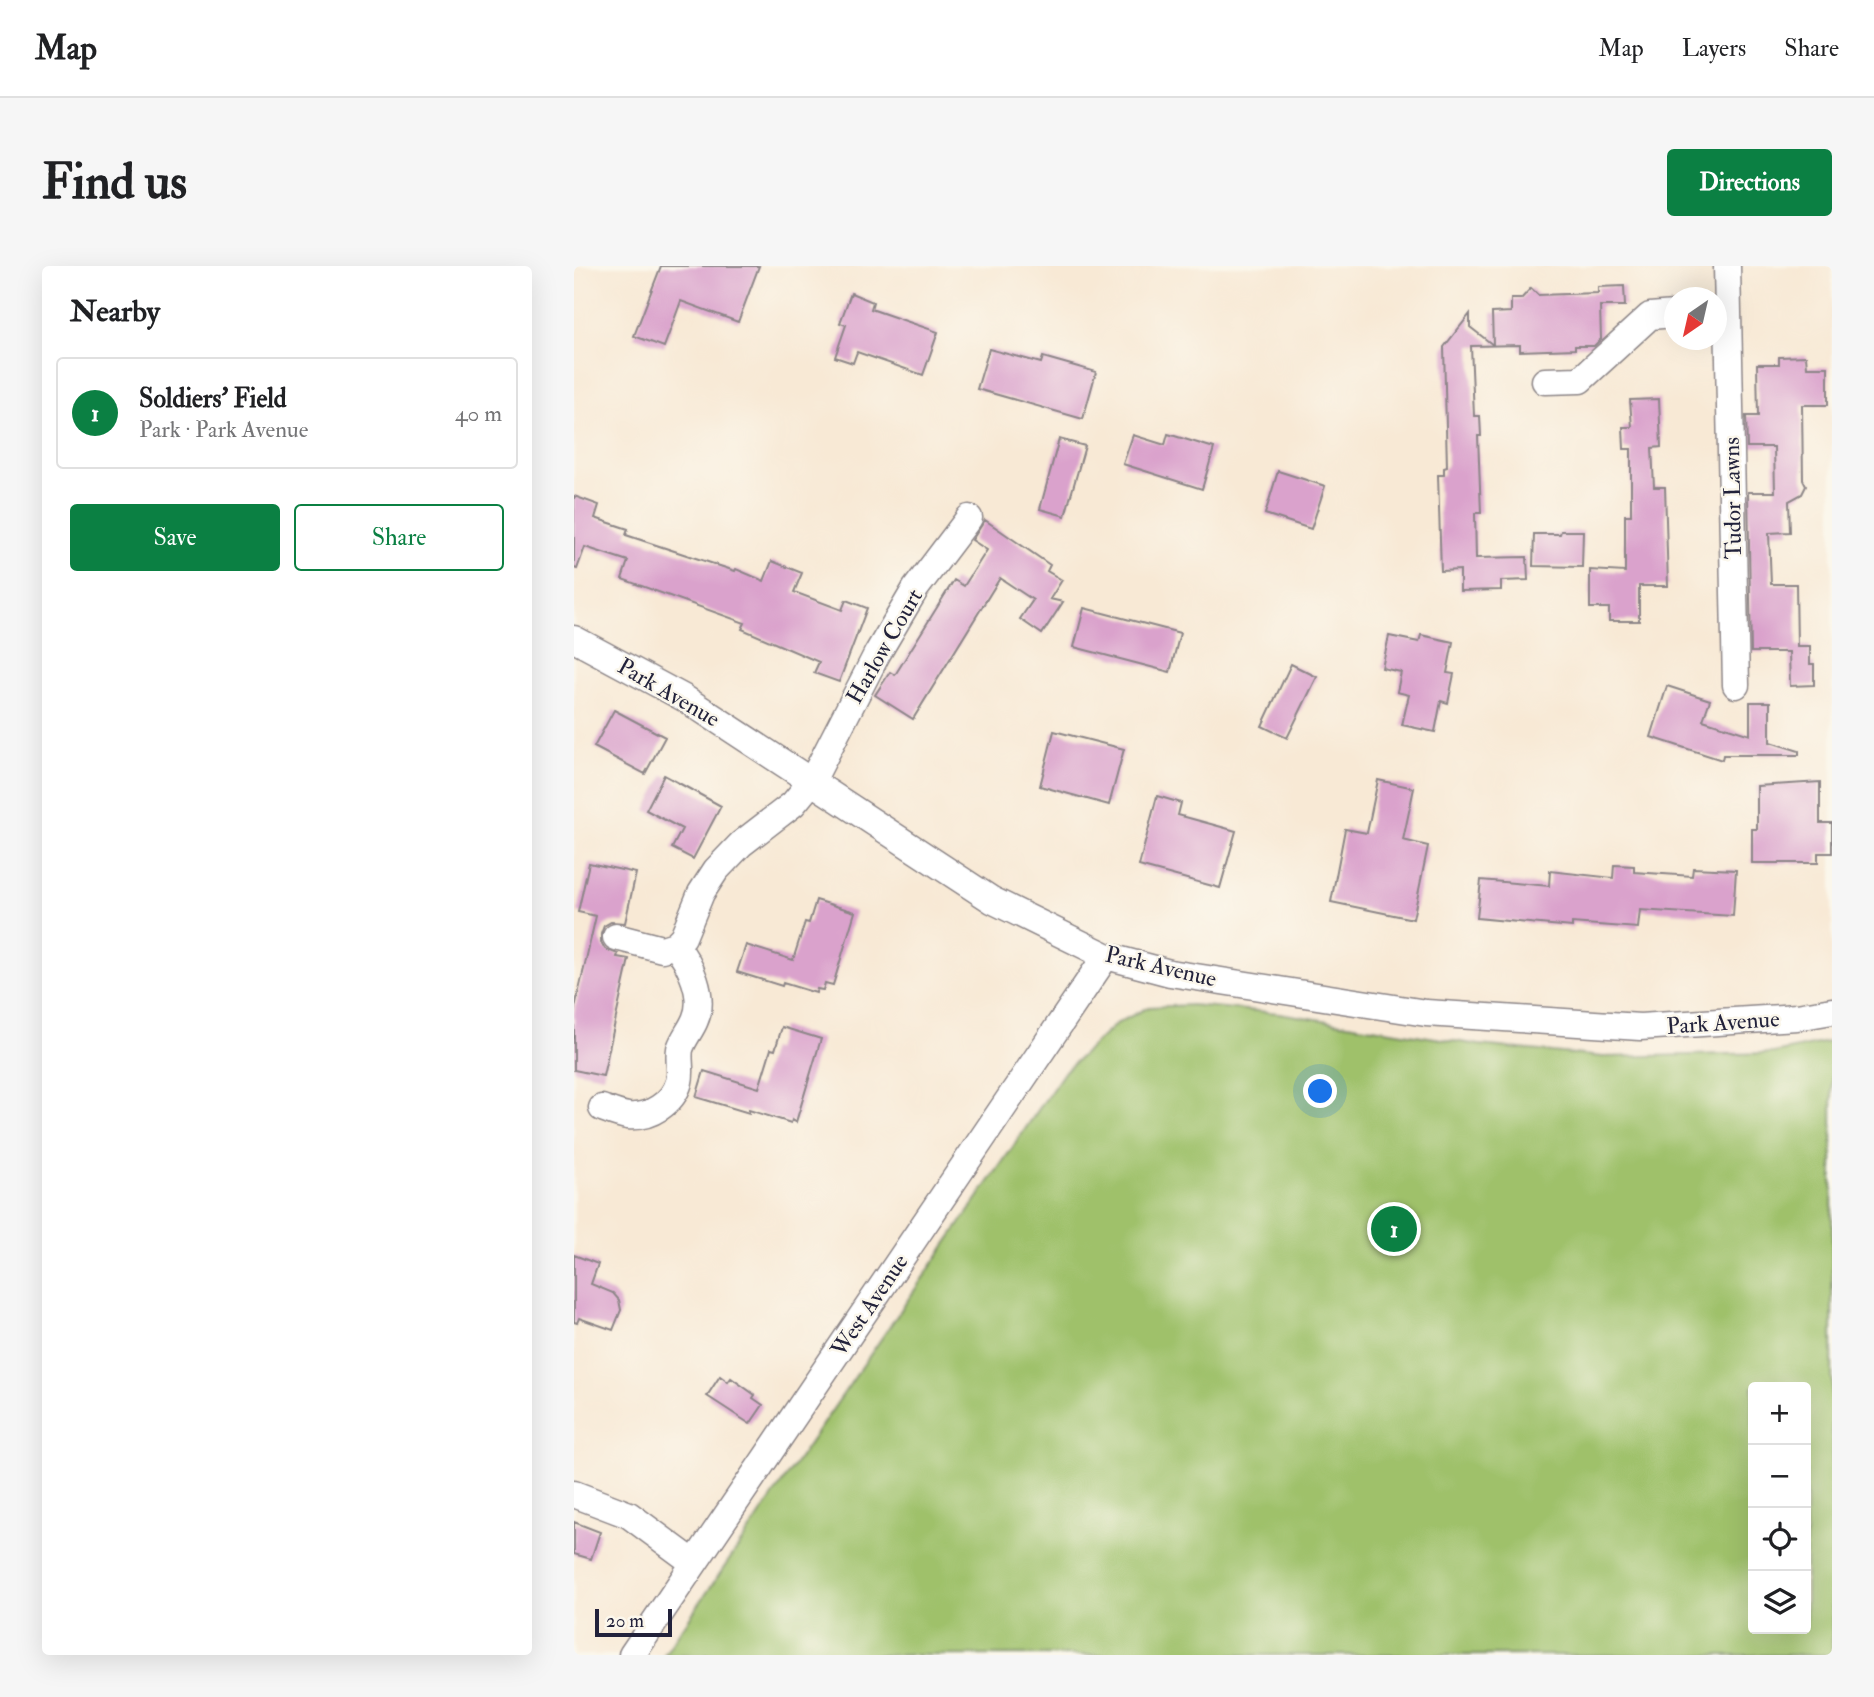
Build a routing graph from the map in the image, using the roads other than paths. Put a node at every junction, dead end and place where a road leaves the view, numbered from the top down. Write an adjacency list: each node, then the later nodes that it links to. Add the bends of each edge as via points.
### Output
1 (1727, 266): 2 (street, Tudor Lawns)
2 (1725, 287)
3 (1664, 315): 5 (street, via 1650,316 1580,380)
4 (1723, 350): 8 (street, Tudor Lawns)
5 (1545, 381)
6 (969, 518): 9 (street, Harlow Court, via 916,588)
7 (574, 639): 9 (street, Park Avenue, via 684,698)
8 (1736, 685)
9 (811, 781): 11 (street, Harlow Court, via 793,804 716,870); 12 (street, Park Avenue, via 992,900)
10 (616, 937): 11 (street, via 662,949)
11 (675, 945): 14 (street, via 693,971 699,1004 681,1046 678,1084 661,1106 645,1115 627,1116)
12 (1107, 956): 13 (street, Park Avenue, via 1170,972 1426,1013 1640,1027); 16 (street, West Avenue)
13 (1832, 1011)
14 (602, 1108)
15 (574, 1494): 16 (street, via 629,1515)
16 (694, 1563): 17 (street, West Avenue)
17 (632, 1655)

